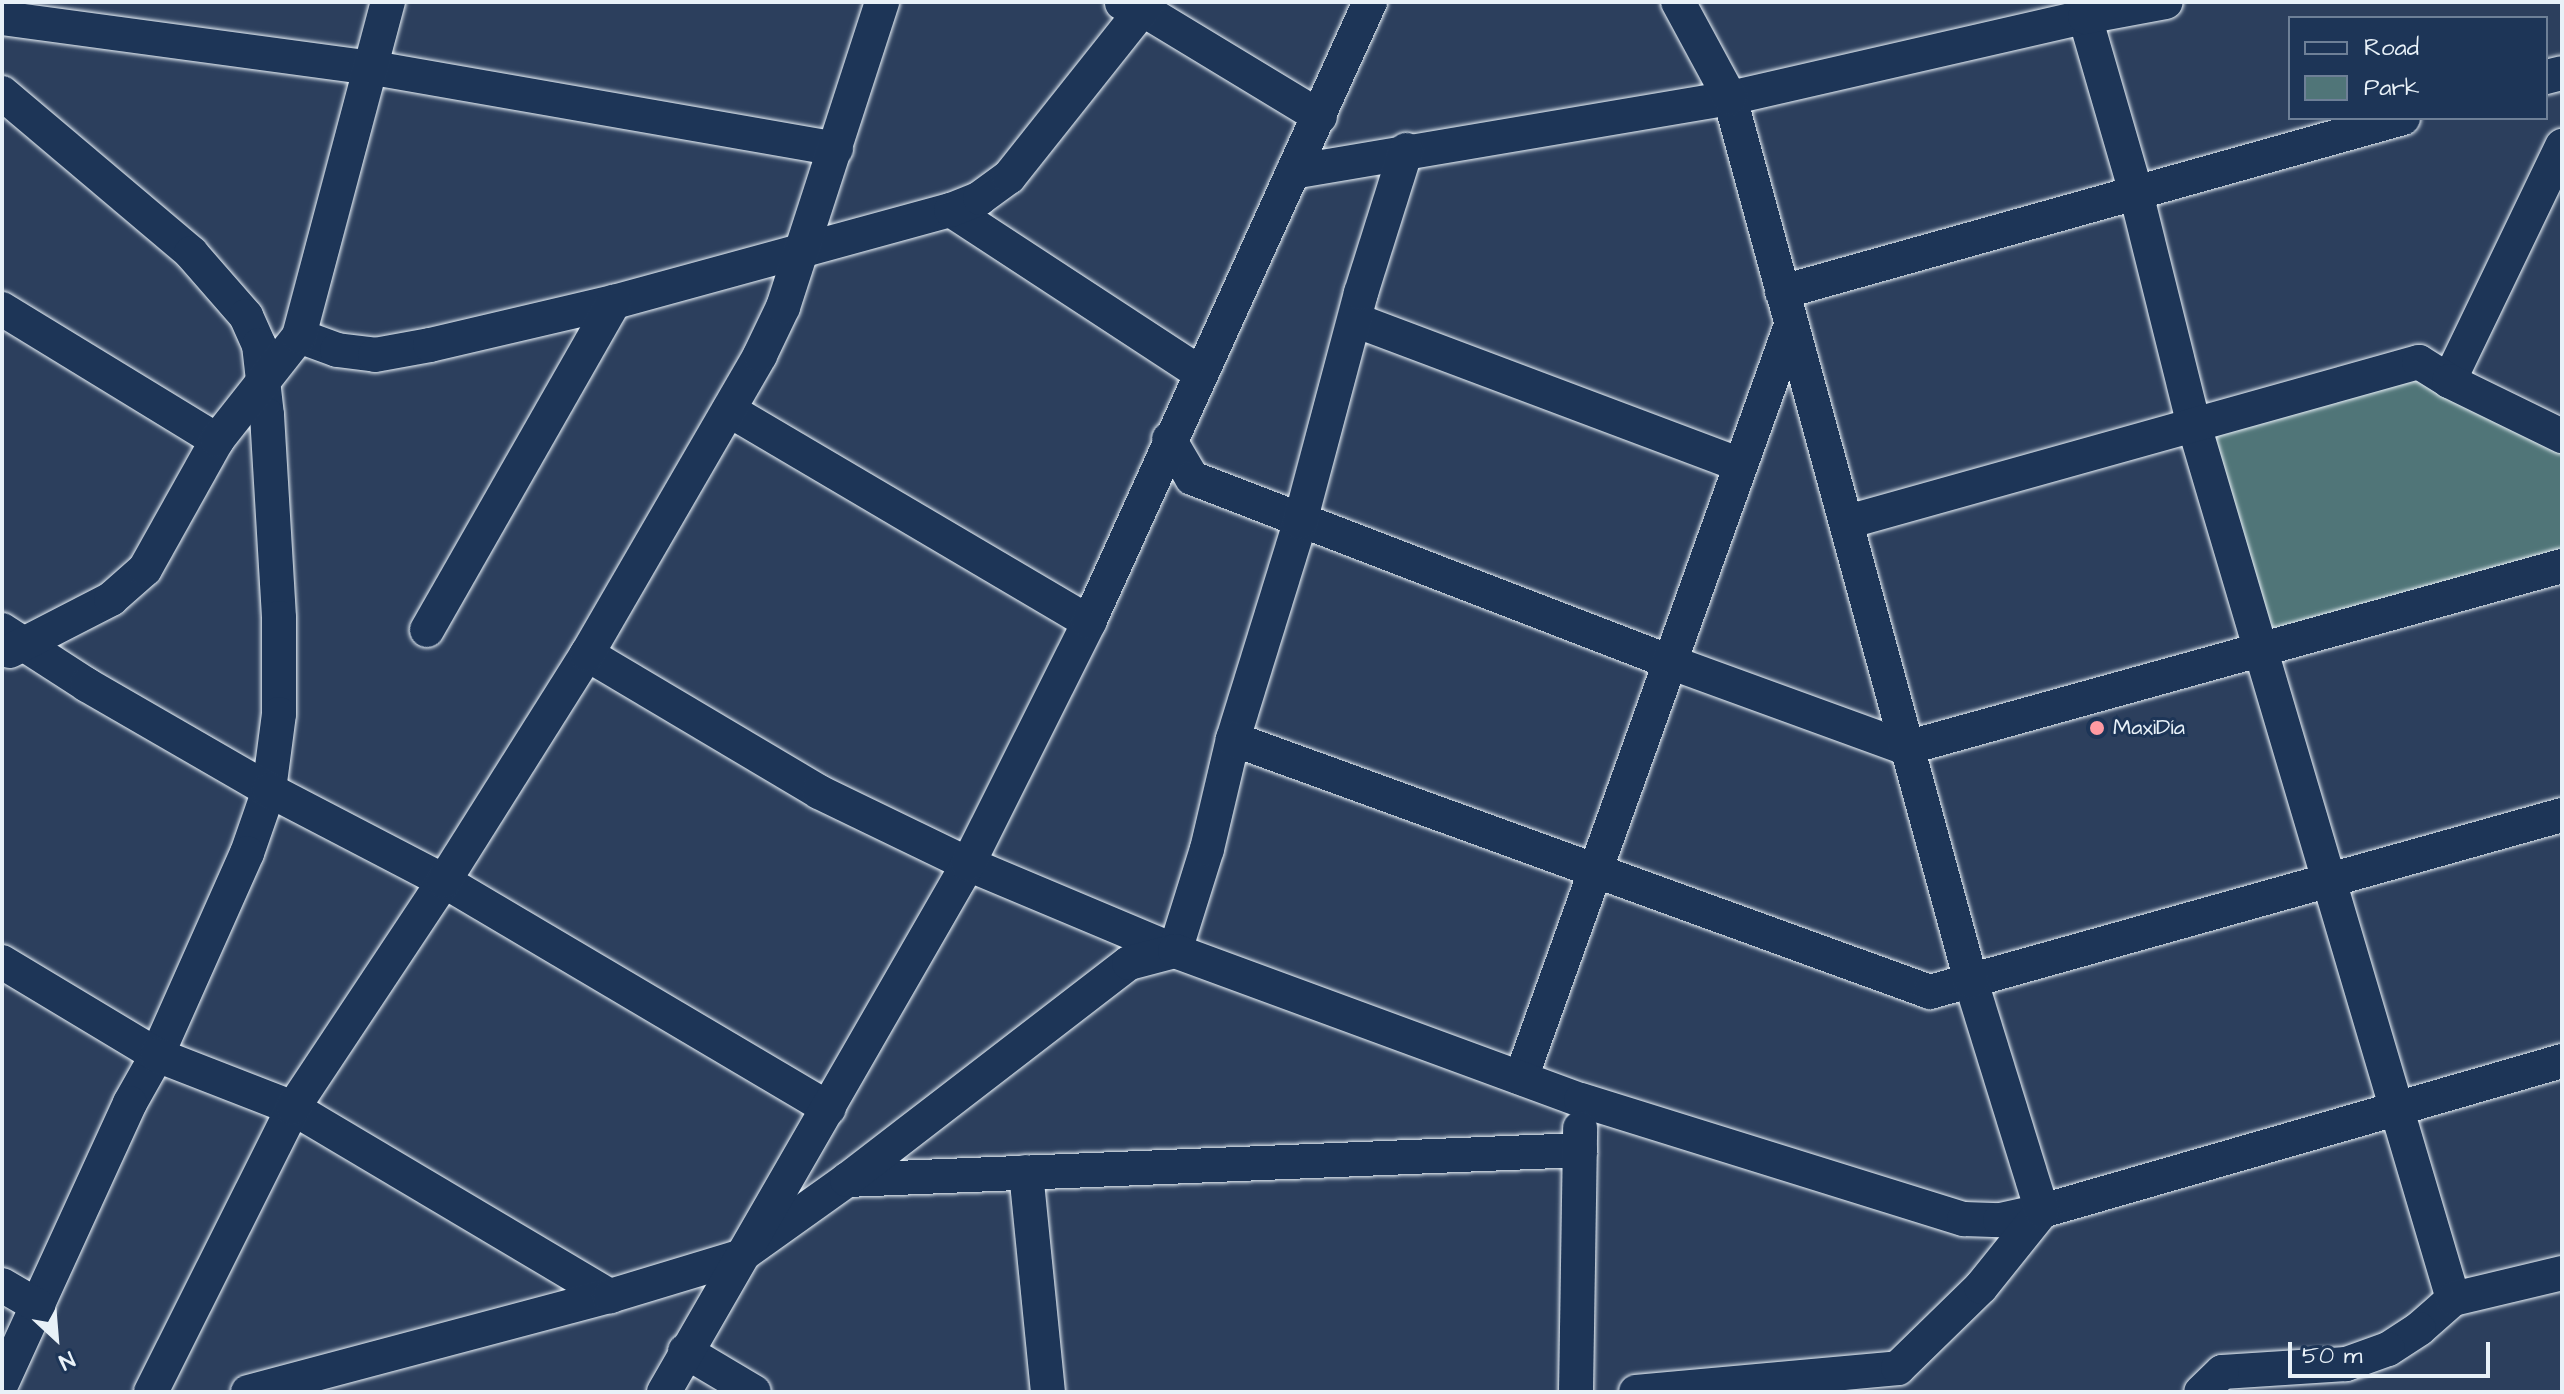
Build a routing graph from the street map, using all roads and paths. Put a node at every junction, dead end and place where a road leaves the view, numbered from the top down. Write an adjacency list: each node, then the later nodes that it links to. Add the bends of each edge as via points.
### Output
1 (388, 2): 9 (street)
2 (882, 2): 15 (street)
3 (1370, 2): 12 (street)
4 (1678, 2): 11 (street)
5 (2166, 2): 7 (street)
6 (1136, 4): 12 (street); 19 (street, via 1009,177)
7 (2077, 7): 11 (street); 18 (street)
8 (2, 18): 9 (street)
9 (373, 68): 15 (street); 26 (street)
10 (2, 93): 28 (street, via 191,253 229,294 259,345)
11 (1730, 98): 16 (street); 21 (street)
12 (1320, 117): 17 (street)
13 (2396, 120): 18 (street)
14 (2562, 146): 29 (street)
15 (836, 149): 20 (street)
16 (1406, 150): 17 (street); 24 (street)
17 (1293, 172): 27 (street)
18 (2136, 193): 21 (street); 31 (street)
19 (951, 210): 20 (street); 27 (street)
20 (800, 253): 22 (street); 30 (street, via 783,307)
21 (1782, 292): 25 (street)
22 (614, 302): 26 (street, via 375,355 337,350); 40 (street)
23 (2, 309): 34 (street)
24 (1355, 320): 35 (street); 36 (street)
25 (1791, 325): 35 (street); 37 (street)
26 (299, 336): 28 (street)
27 (1200, 373): 33 (street)
28 (264, 376): 34 (street); 47 (street, via 279,618 279,714)
29 (2449, 381): 31 (street, via 2419,362); 32 (street)
30 (729, 410): 39 (street); 43 (street)
31 (2194, 425): 37 (street); 42 (street)
32 (2562, 436)
33 (1169, 439): 36 (street, via 1192,478); 39 (street)
34 (217, 440): 41 (street, via 145,569 111,599)
35 (1740, 465): 44 (street)
36 (1300, 522): 44 (street); 45 (street)
37 (1847, 522): 46 (street)
38 (2562, 566): 42 (street)
39 (1089, 622): 49 (street)
40 (427, 630)
41 (10, 643): 47 (street)
42 (2258, 651): 46 (street); 52 (street)
43 (587, 654): 49 (street, via 819,792); 51 (street)
44 (1670, 662): 46 (street); 50 (street)
45 (1233, 739): 50 (street); 53 (street)
46 (1906, 748): 55 (street)
47 (269, 790): 51 (street); 56 (street, via 247,853)
48 (2562, 815): 52 (street)
49 (968, 864): 53 (street); 61 (street)
50 (1594, 873): 55 (street, via 1930,992); 58 (street)
51 (444, 881): 60 (street); 61 (street)
52 (2329, 882): 55 (street); 62 (street)
53 (1175, 951): 58 (street); 65 (street, via 1129,963)
54 (2, 962): 56 (street)
55 (1971, 981): 66 (street)
56 (157, 1055): 60 (street); 72 (street)
57 (2562, 1061): 62 (street)
58 (1521, 1078): 59 (street)
59 (1581, 1100): 63 (street); 66 (street, via 1964,1219 2000,1220)
60 (293, 1108): 70 (street); 75 (street)
61 (829, 1109): 67 (street)
62 (2397, 1111): 66 (street); 71 (street)
63 (1580, 1150): 64 (street); 80 (street)
64 (1026, 1172): 65 (street); 79 (street)
65 (847, 1180): 67 (street)
66 (2042, 1211): 81 (street, via 1981,1287 1898,1368)
67 (739, 1257): 70 (street); 73 (street)
68 (2562, 1273): 71 (street)
69 (2, 1285): 72 (street)
70 (610, 1296): 76 (street)
71 (2453, 1299): 82 (street, via 2388,1349 2346,1364 2222,1372)
72 (38, 1306): 74 (street)
73 (685, 1351): 77 (street); 78 (street)
74 (2, 1382)
75 (151, 1392)
76 (248, 1392)
77 (664, 1392)
78 (754, 1392)
79 (1048, 1392)
80 (1576, 1392)
81 (1636, 1392)
82 (2201, 1392)

